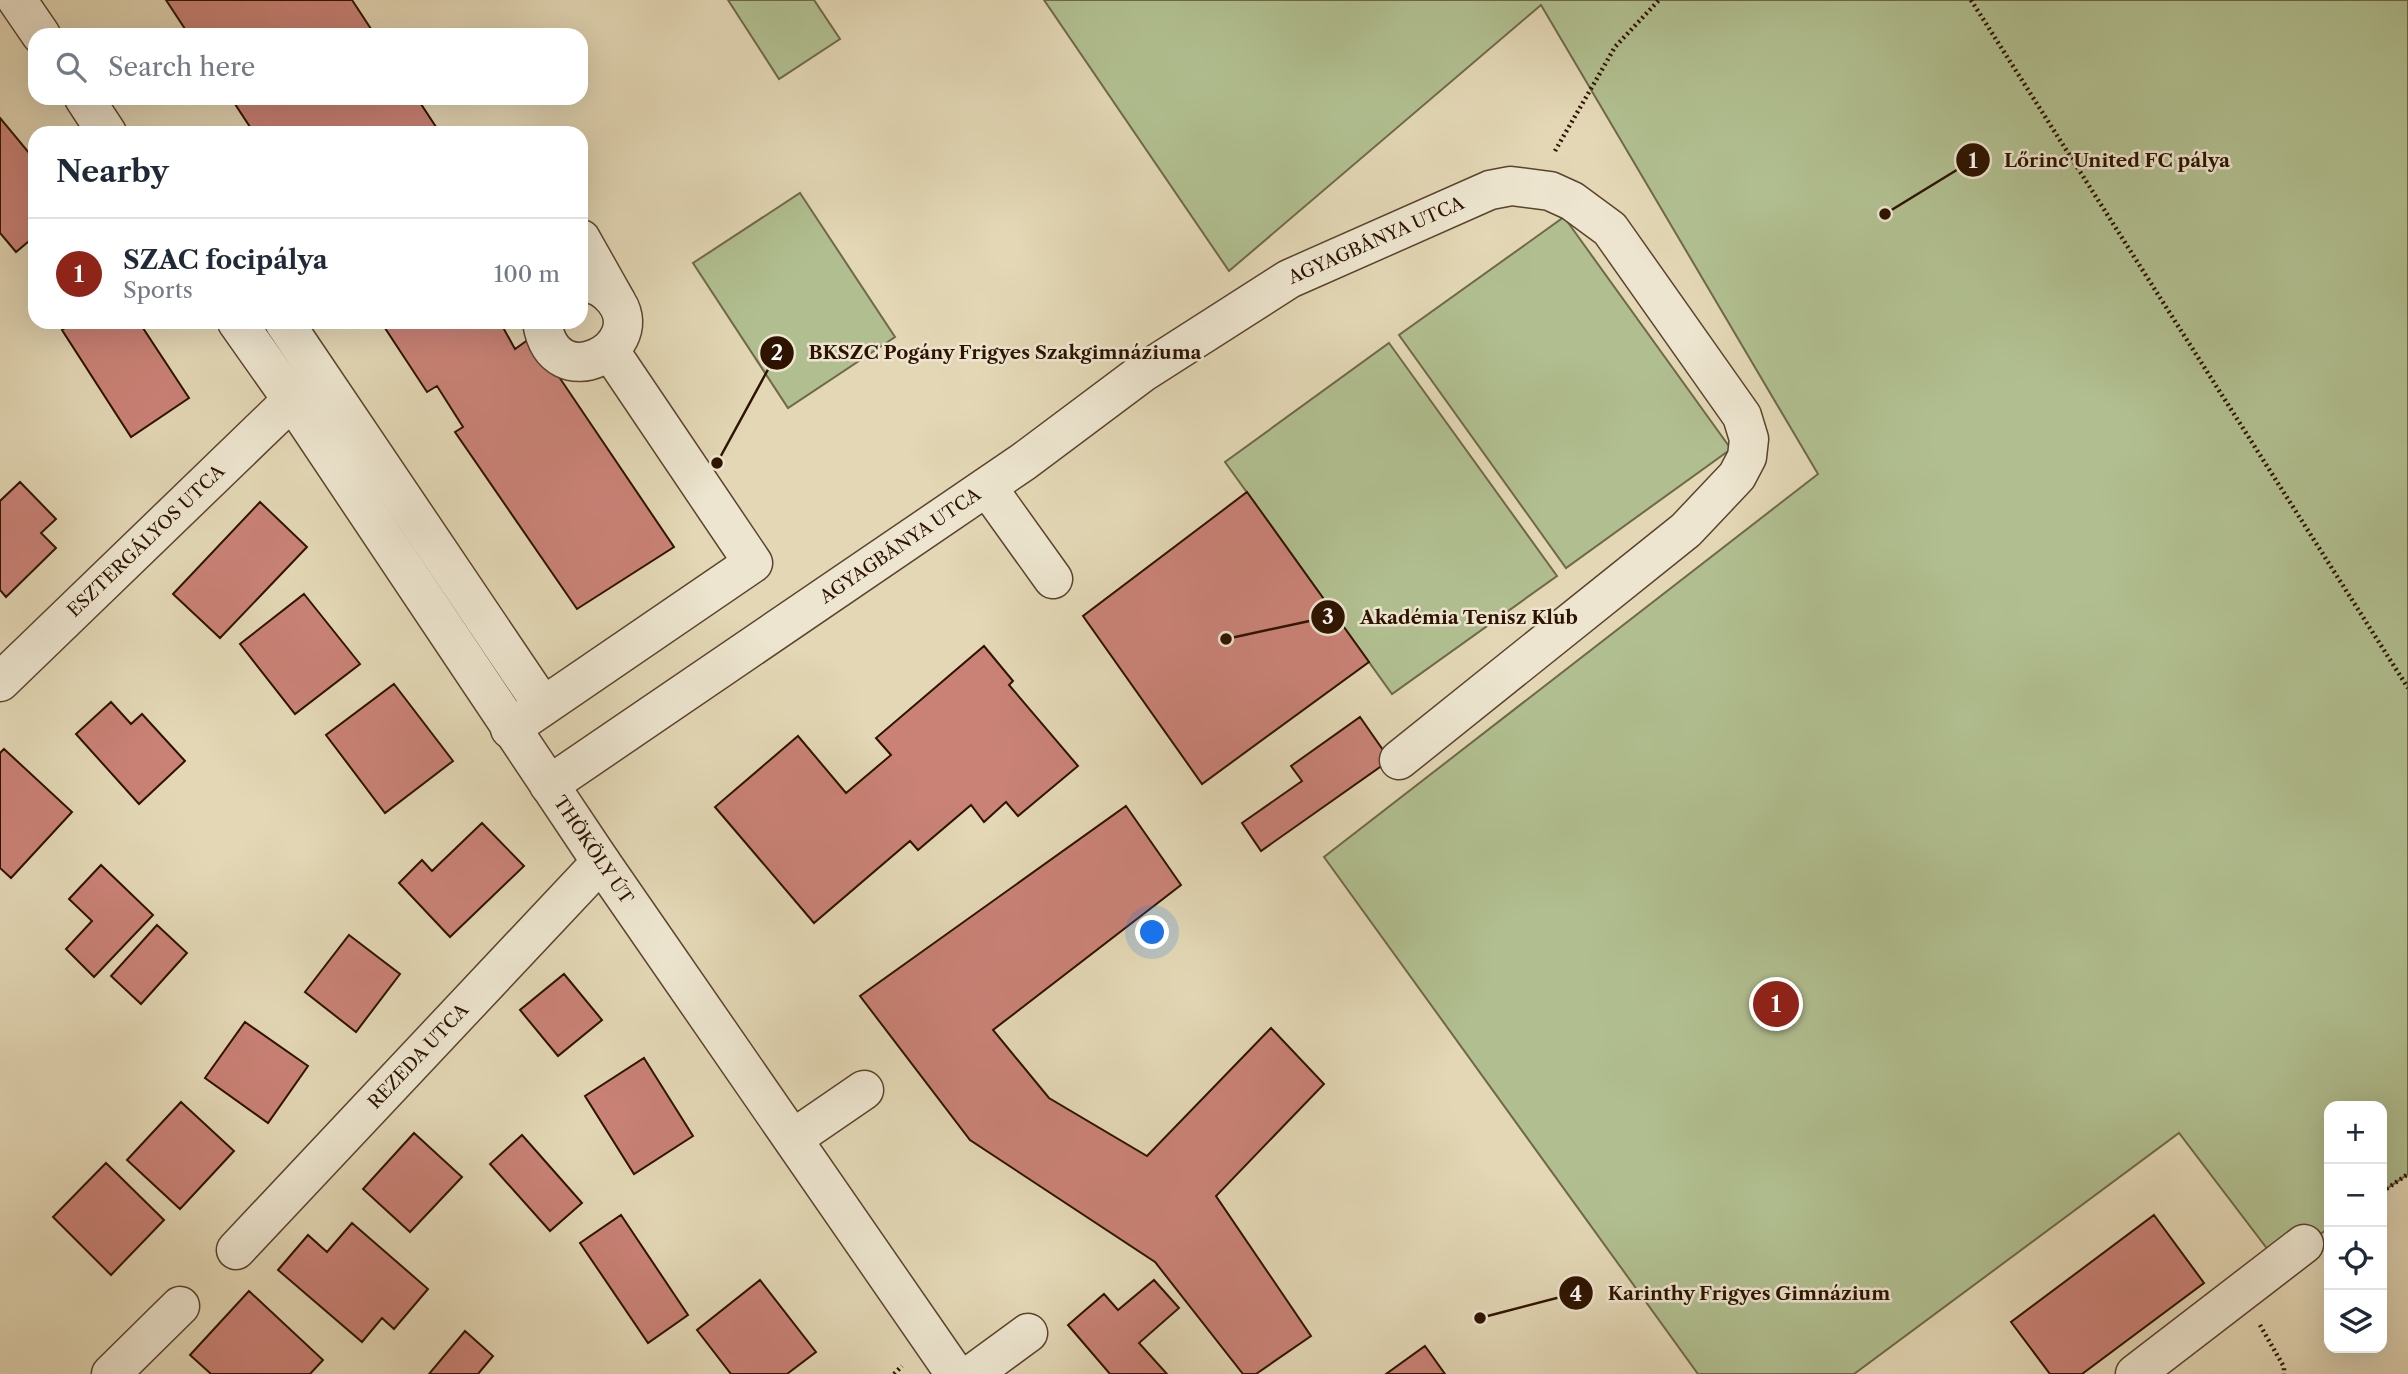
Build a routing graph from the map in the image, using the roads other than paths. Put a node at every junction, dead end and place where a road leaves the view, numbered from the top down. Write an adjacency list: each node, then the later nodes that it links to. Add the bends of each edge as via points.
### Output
1 (17, 0): 2 (street)
2 (36, 28)
3 (89, 105): 4 (street)
4 (102, 126)
5 (588, 251): 7 (street)
6 (588, 283): 7 (street, via 599,285)
7 (617, 303): 11 (street, via 621,328)
8 (242, 329): 12 (street, THÖKÖLY ÚT)
9 (289, 329): 16 (street)
10 (543, 329): 11 (street, via 550,346 572,361 585,362)
11 (610, 351): 16 (street, via 753,563)
12 (292, 400): 15 (street, ESZTERGÁLYOS UTCA); 17 (street, THÖKÖLY ÚT)
13 (987, 486): 14 (street); 18 (street, AGYAGBÁNYA UTCA, via 1142,373 1289,279 1490,190 1511,186 1550,191 1572,201 1610,229 1742,416 1749,439 1747,457 1737,476 1686,530); 19 (street, AGYAGBÁNYA UTCA)
14 (1053, 579)
15 (0, 682)
16 (543, 706): 17 (street)
17 (510, 729): 19 (street, THÖKÖLY ÚT)
18 (1399, 760)
19 (549, 785): 20 (street, THÖKÖLY ÚT)
20 (601, 862): 22 (street, THÖKÖLY ÚT); 24 (street, REZEDA UTCA)
21 (864, 1090): 22 (street)
22 (794, 1138): 28 (street, THÖKÖLY ÚT)
23 (2304, 1244): 30 (street)
24 (236, 1250)
25 (180, 1306): 27 (street)
26 (1028, 1333): 29 (street)
27 (111, 1374)
28 (956, 1374)
29 (972, 1374)
30 (2135, 1374)

